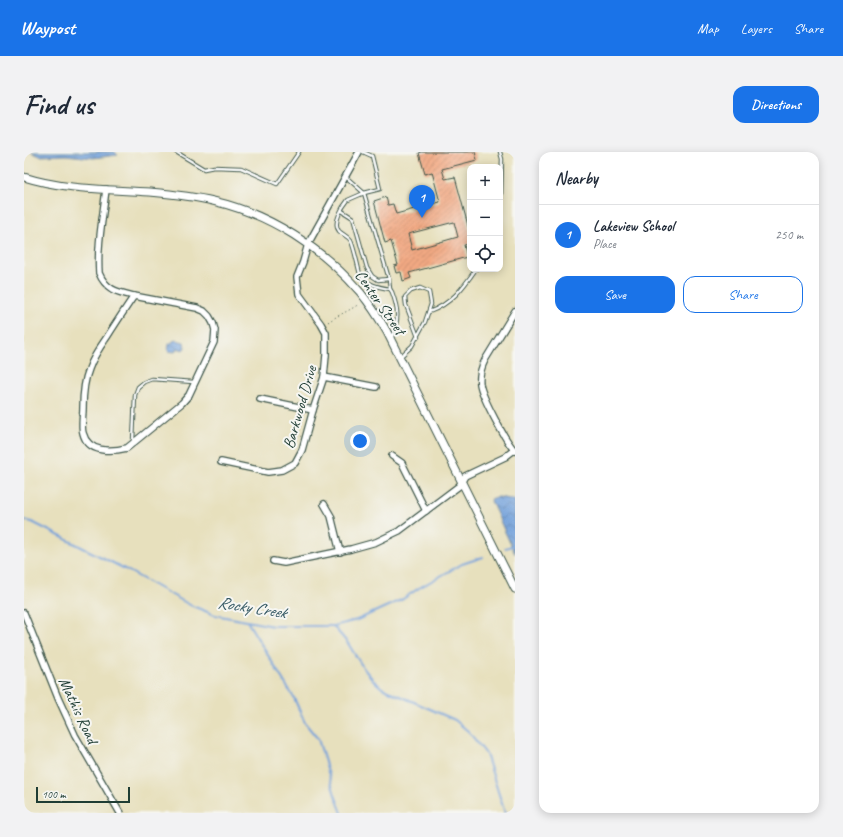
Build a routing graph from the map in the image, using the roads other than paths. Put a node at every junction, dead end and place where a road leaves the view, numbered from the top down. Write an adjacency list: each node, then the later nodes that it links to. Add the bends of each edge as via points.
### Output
1 (176, 152): 2 (lane, via 204,169 241,168 277,184)
2 (299, 152)
3 (359, 152): 7 (street, Barkwood Drive)
4 (363, 152): 9 (lane, via 372,156 380,189)
5 (500, 152): 10 (lane)
6 (24, 177): 8 (street, Center Street, via 49,183)
7 (346, 177): 9 (lane); 12 (street, Barkwood Drive)
8 (106, 189): 12 (street, Center Street, via 182,195 214,201 260,217); 16 (street, via 101,223 99,273 109,288)
9 (364, 194): 11 (lane, via 350,198); 14 (lane)
10 (501, 200)
11 (342, 211): 14 (lane, via 353,218 367,268 372,276 378,280); 15 (lane, via 337,226 350,240 360,274 373,286)
12 (308, 244): 20 (street, Center Street, via 334,265 361,293); 22 (street, Barkwood Drive, via 297,277 299,294 326,333)
13 (474, 272): 18 (lane, via 455,297)
14 (389, 279): 15 (lane)
15 (390, 289): 20 (lane, via 398,316)
16 (134, 296): 23 (street, via 197,308 209,316 215,330 214,342); 27 (street, via 93,358 88,370 83,403 83,432 87,441 96,448 106,451 127,448)
17 (515, 311): 28 (street, via 485,360 480,378 483,394)
18 (428, 313): 19 (lane); 19 (lane, via 431,304 429,292 420,288 411,291 405,297)
19 (418, 337): 21 (lane)
20 (391, 339): 21 (street, Center Street)
21 (400, 357): 31 (street, Center Street)
22 (324, 377): 24 (street); 26 (street, Barkwood Drive)
23 (195, 382): 27 (street, via 182,403); 27 (lane, via 152,379 138,387 135,395)
24 (376, 387)
25 (260, 399): 26 (street)
26 (312, 410): 30 (street, Barkwood Drive, via 302,450 295,462 282,470 268,472)
27 (133, 443)
28 (514, 450): 31 (street, via 465,476)
29 (392, 456): 33 (street, via 402,463)
30 (221, 462)
31 (461, 481): 33 (street, via 459,486); 36 (street, Center Street)
32 (324, 504): 34 (street, via 331,516)
33 (426, 511): 34 (street, via 399,531 376,542)
34 (340, 552): 35 (street, via 284,563)
35 (273, 561)
36 (515, 589)
37 (24, 613): 38 (street, Mathis Road, via 75,734)
38 (120, 813)

